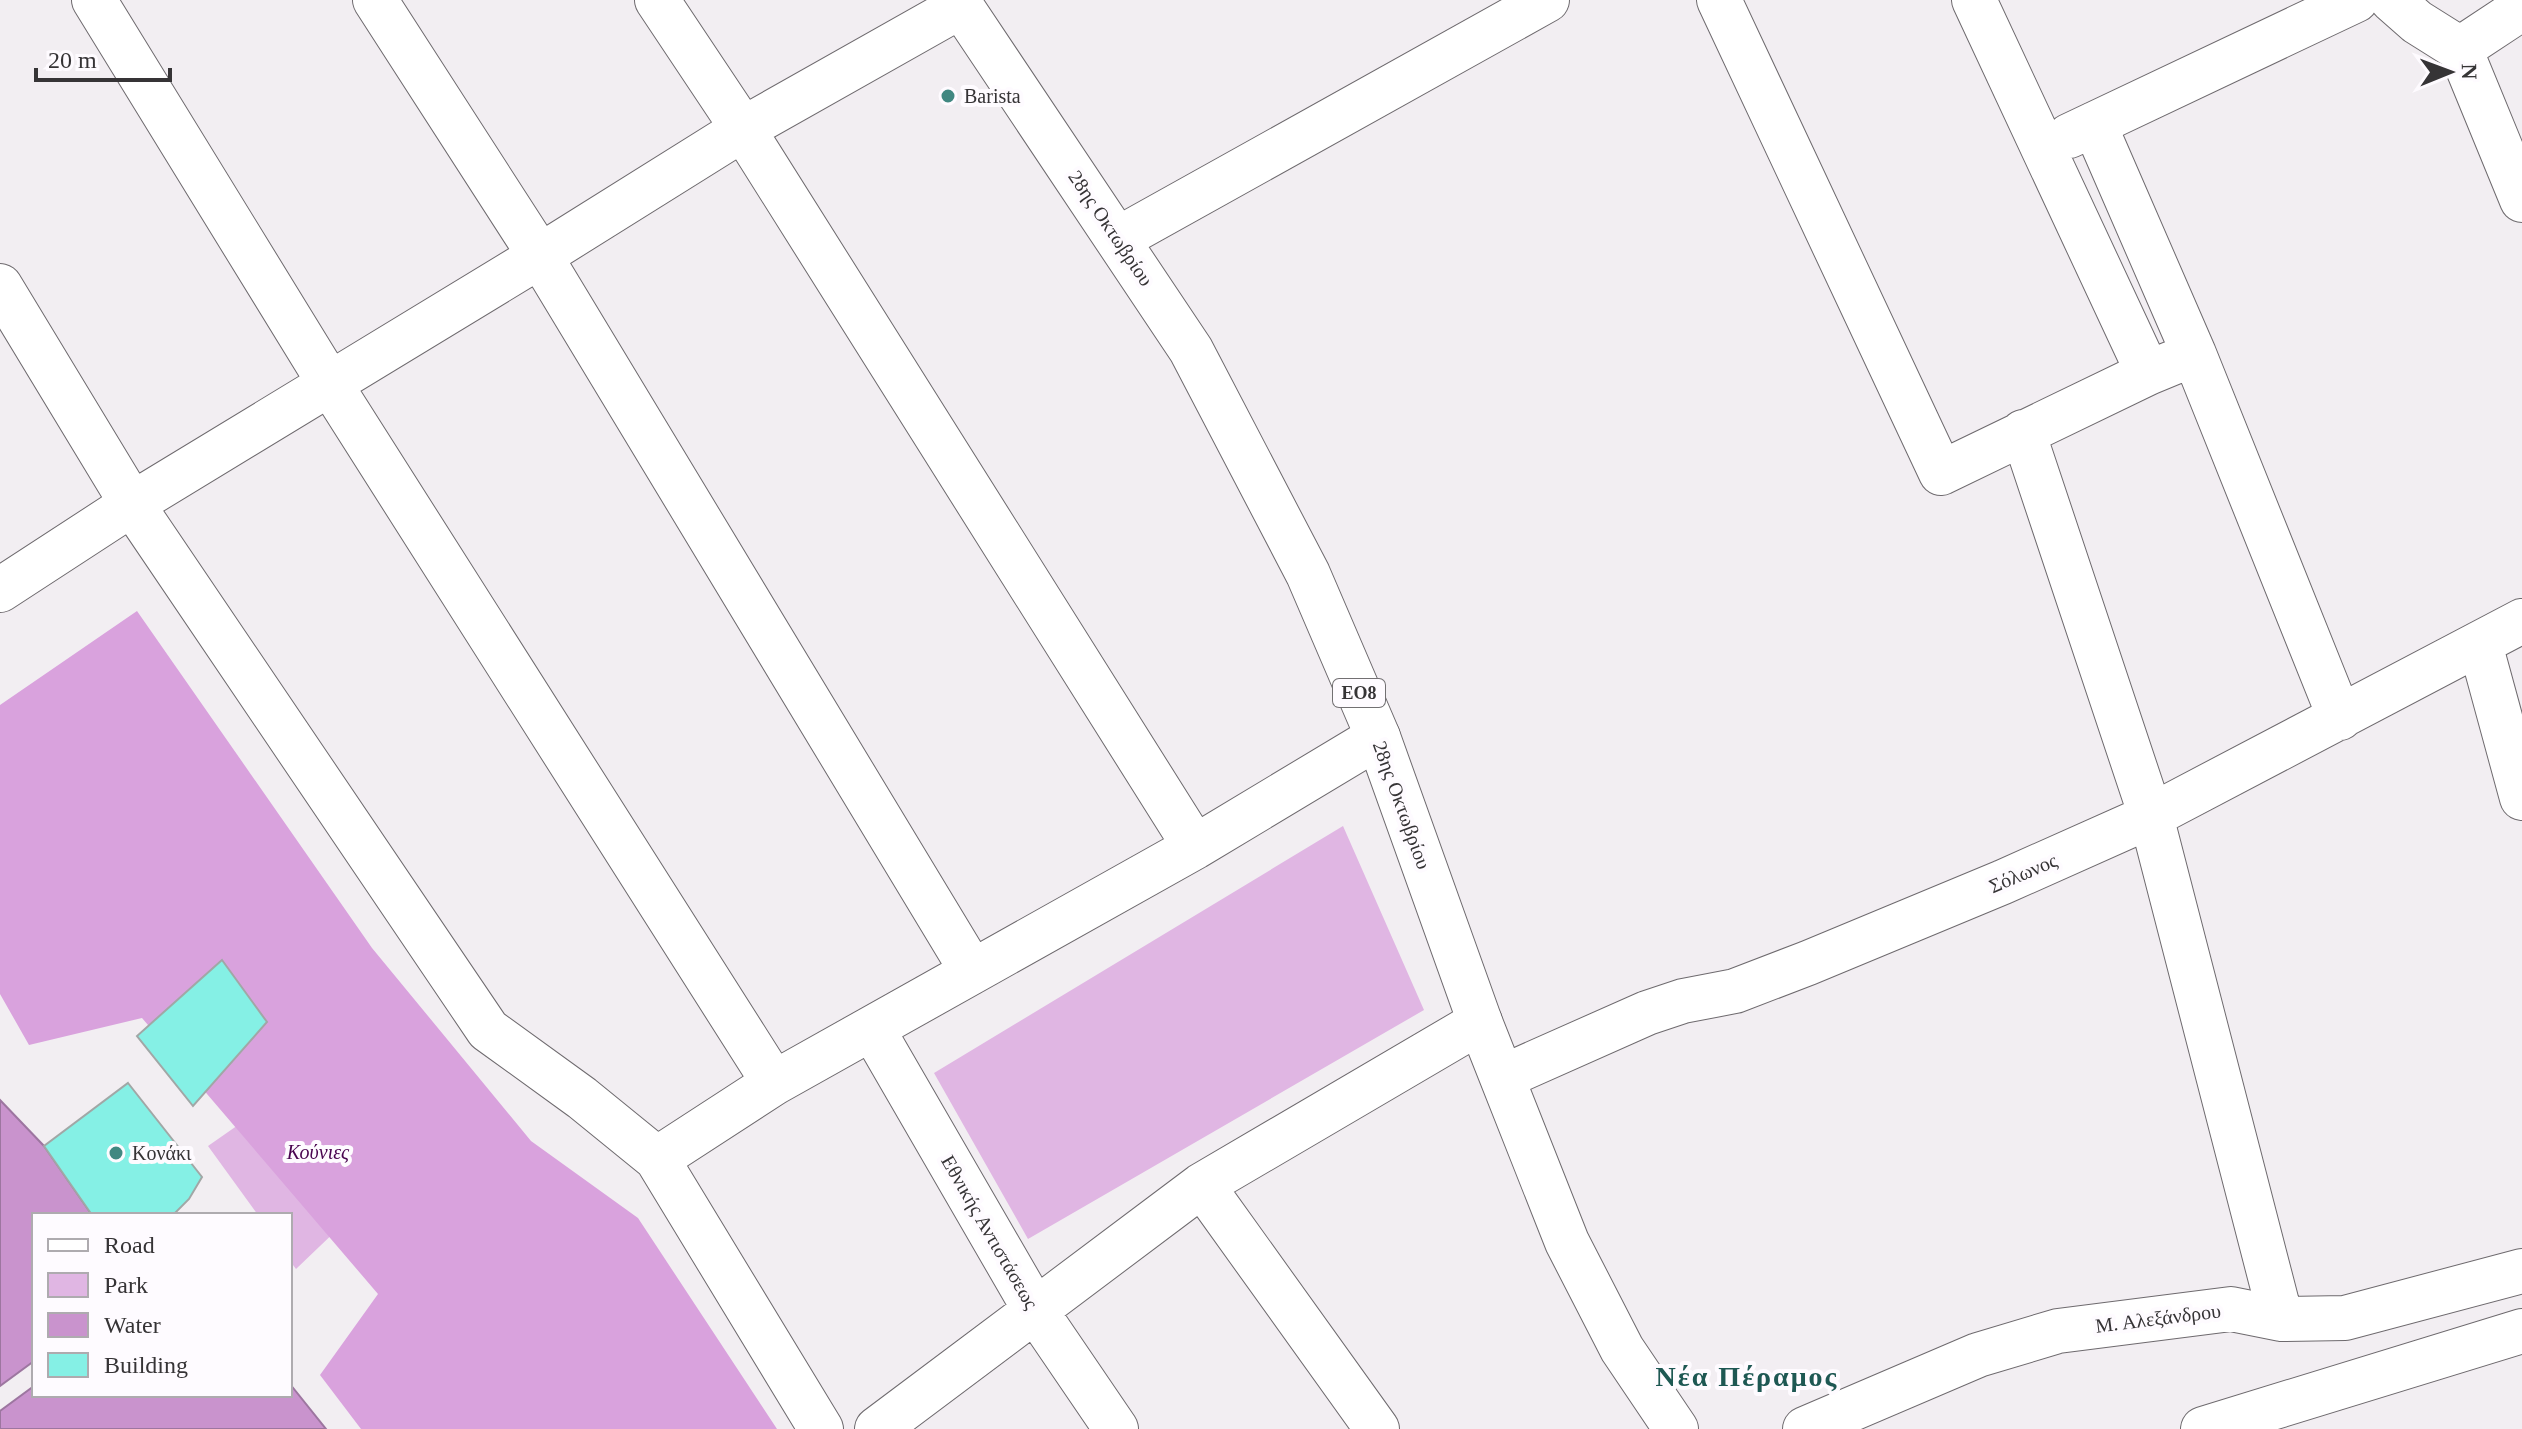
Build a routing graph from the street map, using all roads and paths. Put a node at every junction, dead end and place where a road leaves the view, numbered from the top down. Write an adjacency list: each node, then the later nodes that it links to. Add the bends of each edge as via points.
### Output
1 (94, 0): 21 (street)
2 (375, 0): 17 (street)
3 (657, 0): 13 (street)
4 (1547, 0): 16 (street)
5 (1719, 0): 22 (street, via 1941,473)
6 (1974, 0): 14 (street)
7 (2356, 0): 12 (street)
8 (2392, 0): 11 (street)
9 (959, 3): 13 (street); 16 (street, 28ης Οκτωβρίου / ΕΟ8)
10 (2522, 8): 11 (street)
11 (2460, 49): 15 (street)
12 (2094, 124): 14 (street); 19 (street)
13 (743, 129): 17 (street); 31 (street)
14 (2042, 148): 20 (street)
15 (2522, 200)
16 (1118, 239): 28 (street, 28ης Οκτωβρίου / ΕΟ8, via 1191,350 1301,560)
17 (540, 256): 21 (street); 32 (street)
18 (0, 286): 23 (street)
19 (2194, 354): 20 (street); 27 (street)
20 (2148, 373): 22 (street)
21 (330, 384): 23 (street); 36 (street)
22 (2023, 432): 30 (street)
23 (132, 504): 24 (street); 37 (street, via 488,1030)
24 (0, 590)
25 (2522, 621): 26 (street, Σόλωνος)
26 (2480, 644): 27 (street, Σόλωνος); 29 (street)
27 (2340, 718): 30 (street, Σόλωνος)
28 (1378, 737): 31 (street); 33 (street, 28ης Οκτωβρίου / ΕΟ8)
29 (2522, 798)
30 (2151, 816): 35 (street, Σόλωνος, via 1808,963 1735,991 1647,1013); 41 (street)
31 (1195, 847): 32 (street)
32 (972, 971): 34 (street)
33 (1480, 1022): 35 (street, 28ης Οκτωβρίου / ΕΟ8); 38 (street)
34 (873, 1030): 36 (street); 40 (street, Εθνικής Αντιστάσεως)
35 (1503, 1077): 47 (street, 28ης Οκτωβρίου / ΕΟ8, via 1567,1242 1622,1349)
36 (774, 1083): 37 (street)
37 (657, 1159): 43 (street)
38 (1202, 1185): 40 (street); 46 (street)
39 (2522, 1271): 41 (street, Μ. Αλεξάνδρου, via 2345,1318)
40 (1035, 1310): 44 (street); 45 (street, Εθνικής Αντιστάσεως)
41 (2281, 1319): 48 (street, Μ. Αλεξάνδρου, via 2231,1309 2058,1331 1978,1355)
42 (2522, 1331): 49 (street)
43 (821, 1429)
44 (877, 1429)
45 (1116, 1429)
46 (1377, 1429)
47 (1676, 1429)
48 (1805, 1429)
49 (2203, 1429)

